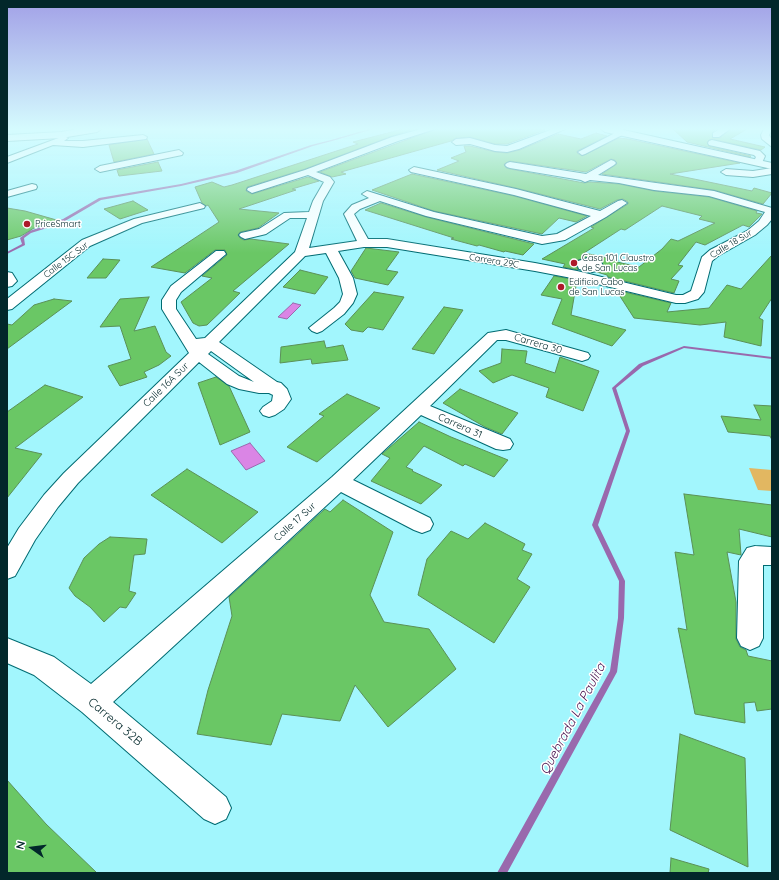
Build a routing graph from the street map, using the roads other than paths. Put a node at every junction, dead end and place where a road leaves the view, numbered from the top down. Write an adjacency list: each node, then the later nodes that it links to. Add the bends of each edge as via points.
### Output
1 (313, 170): 7 (street)
2 (414, 170): 21 (street, via 501,188)
3 (534, 170): 9 (street)
4 (552, 170): 9 (street)
5 (599, 170): 10 (street)
6 (772, 171): 8 (street, via 753,174)
7 (308, 172): 13 (street); 20 (street, Calle 16A Sur, via 329,182)
8 (726, 172)
9 (548, 173): 10 (street)
10 (587, 178): 11 (street); 19 (street, via 710,193)
11 (575, 186)
12 (32, 187): 14 (street)
13 (252, 190)
14 (7, 194)
15 (367, 194): 16 (street)
16 (379, 198): 21 (street, via 430,214 542,240 561,237); 23 (street, via 356,207 349,214)
17 (622, 203): 21 (street)
18 (200, 206): 32 (street, Calle 15C Sur, via 138,221 86,243)
19 (772, 211): 31 (street, Calle 18 Sur, via 751,233 706,260 697,292)
20 (313, 215): 22 (street, via 288,215 262,232); 25 (street, Calle 16A Sur)
21 (602, 215)
22 (245, 235)
23 (364, 244): 24 (street, Carrera 29C); 27 (street, Carrera 29C, via 387,242)
24 (330, 248): 25 (street, Carrera 29C); 33 (street, via 346,278 350,294 339,311)
25 (301, 253): 35 (street, Calle 16A Sur)
26 (220, 254): 35 (street, via 176,289 169,300 169,309)
27 (535, 267): 29 (street); 31 (street, Carrera 29C, via 582,271)
28 (7, 276): 30 (street, via 10,281)
29 (525, 280)
30 (7, 283)
31 (685, 300)
32 (7, 306)
33 (317, 328)
34 (493, 336): 36 (street, Carrera 30, via 506,335); 37 (street, Calle 17 Sur)
35 (199, 346): 38 (street, via 233,380 259,388 275,387 281,393 282,399); 43 (street, Calle 16A Sur, via 61,489 27,534)
36 (582, 356)
37 (418, 407): 39 (street, Carrera 31); 40 (street, Calle 17 Sur)
38 (269, 411)
39 (503, 444)
40 (339, 482): 41 (street); 46 (street, Calle 17 Sur)
41 (422, 524)
42 (772, 556): 44 (street, via 755,555 751,561)
43 (7, 569)
44 (750, 638)
45 (7, 650): 46 (street, Carrera 32B, via 44,666)
46 (92, 702): 47 (street, Carrera 32B)
47 (215, 808)

